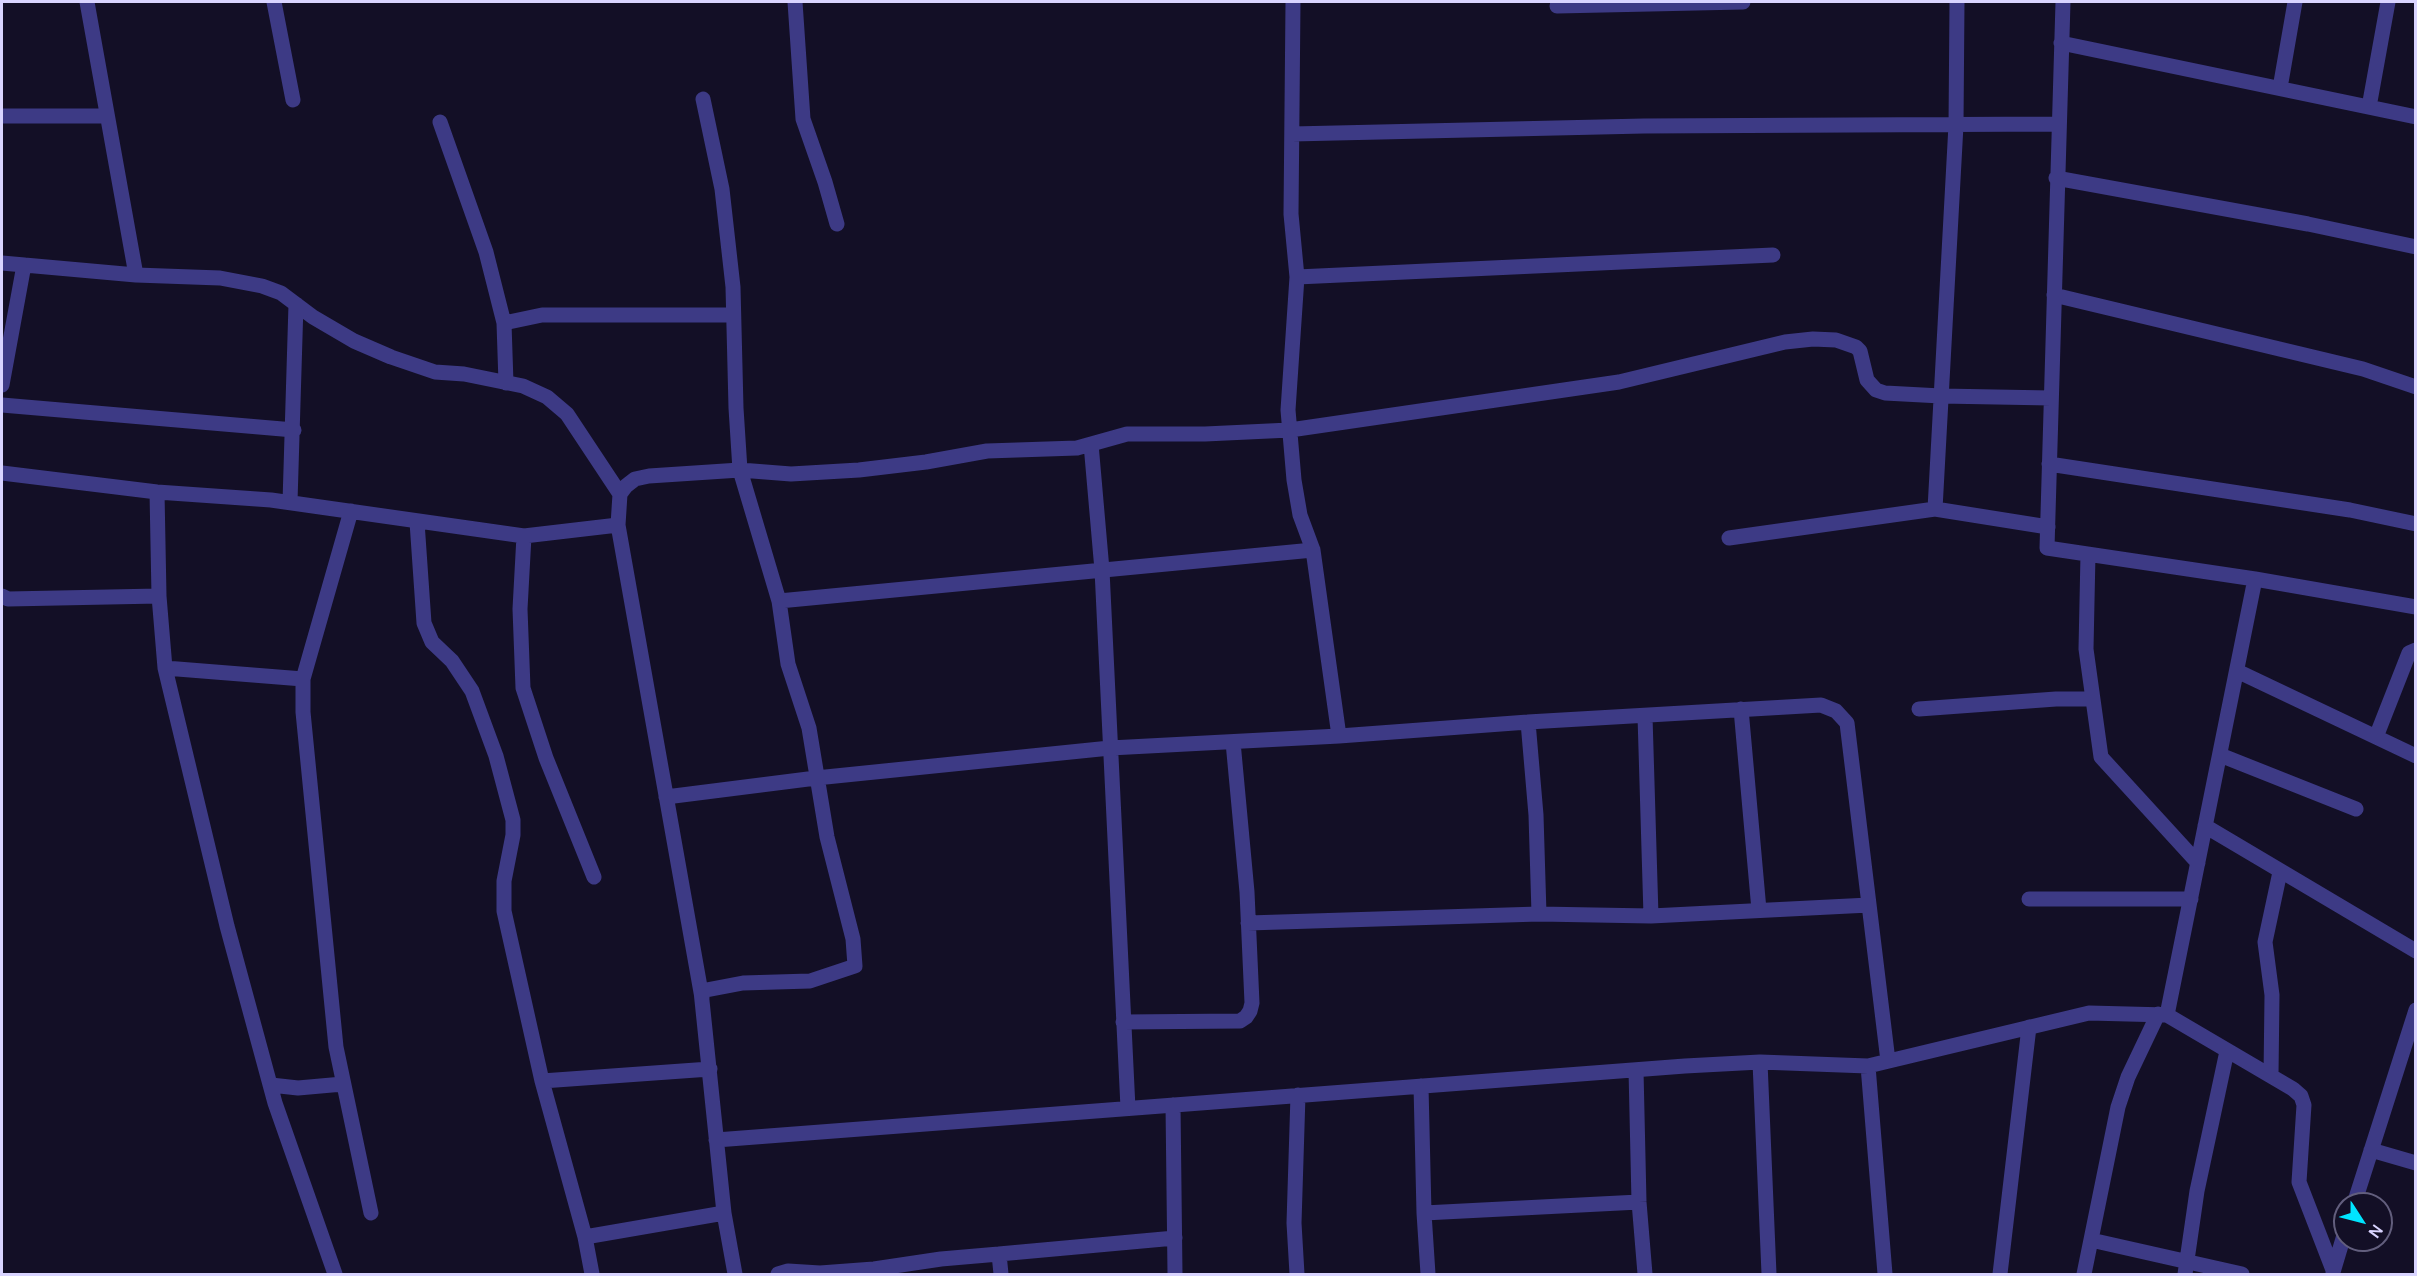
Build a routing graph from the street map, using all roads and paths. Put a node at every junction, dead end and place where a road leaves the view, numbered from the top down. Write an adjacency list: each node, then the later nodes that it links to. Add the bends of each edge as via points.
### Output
1 (87, 2): 17 (street)
2 (274, 2): 14 (street)
3 (795, 2): 24 (street, via 803,119)
4 (1293, 2): 22 (street)
5 (1743, 2): 10 (street)
6 (1957, 2): 21 (street)
7 (2063, 2): 11 (street)
8 (2295, 2): 12 (street)
9 (2388, 2): 15 (street)
10 (1557, 6)
11 (2061, 43): 12 (street); 20 (street)
12 (2280, 88): 15 (street)
13 (703, 99): 33 (street, via 722,189)
14 (293, 100)
15 (2369, 107): 18 (street)
16 (2, 116): 17 (street)
17 (107, 116): 29 (street)
18 (2415, 117)
19 (440, 122): 34 (street, via 486,252)
20 (2058, 124): 21 (street); 23 (street)
21 (1956, 125): 22 (street, via 1644,126); 38 (street)
22 (1292, 134): 30 (street, via 1291,214)
23 (2056, 178): 25 (street); 31 (street)
24 (837, 224)
25 (2415, 247)
26 (1773, 255): 30 (street)
27 (2, 263): 28 (street)
28 (24, 265): 29 (street); 36 (street)
29 (136, 275): 32 (street, via 220,278 262,286)
30 (1297, 277): 42 (street)
31 (2054, 295): 37 (street, via 2363,369); 39 (street)
32 (296, 304): 35 (street, via 354,341 391,357 435,372); 41 (street)
33 (734, 315): 34 (street, via 542,315); 45 (street)
34 (504, 324): 35 (street)
35 (506, 382): 48 (street, via 547,397 567,414)
36 (2, 385)
37 (2415, 387)
38 (1941, 396): 39 (street); 42 (street, via 1876,390 1867,380 1856,347 1836,340 1813,339 1785,342 1619,382); 50 (street)
39 (2051, 398): 44 (street)
40 (2, 405): 41 (street)
41 (294, 430): 49 (street)
42 (1290, 430): 43 (street, via 1127,434); 58 (street, via 1300,515)
43 (1091, 444): 45 (street, via 1077,448 987,451 859,471 791,474); 60 (street)
44 (2049, 464): 53 (street, via 2350,510); 55 (street)
45 (740, 470): 48 (street, via 649,476 635,479); 64 (street)
46 (2, 473): 47 (street)
47 (157, 492): 49 (street); 63 (street)
48 (620, 494): 54 (street)
49 (290, 502): 51 (street)
50 (1935, 510): 55 (street); 57 (street)
51 (351, 511): 52 (street); 69 (street)
52 (417, 522): 56 (street); 108 (street, via 424,623 432,642 452,661 472,691 496,756 513,819 504,911)
53 (2415, 524)
54 (618, 525): 56 (street); 82 (street)
55 (2048, 527): 59 (street, via 2047,548)
56 (524, 536): 87 (street, via 520,609 523,688 546,758)
57 (1729, 538)
58 (1313, 550): 60 (street); 75 (street)
59 (2088, 554): 61 (street); 70 (street, via 2086,649)
60 (1102, 570): 64 (street); 78 (street)
61 (2256, 579): 65 (street); 68 (street)
62 (2, 596): 63 (street)
63 (159, 596): 67 (street)
64 (779, 601): 81 (street, via 788,664 809,728)
65 (2415, 607)
66 (2415, 650): 76 (street, via 2409,653)
67 (165, 668): 69 (street); 110 (street, via 227,926)
68 (2237, 671): 76 (street); 79 (street)
69 (303, 679): 109 (street, via 336,1047)
70 (2093, 699): 72 (street); 85 (street, via 2101,758)
71 (1741, 709): 73 (street); 90 (street, via 1821,705 1836,711 1847,723); 91 (street)
72 (1919, 709)
73 (1645, 716): 74 (street); 93 (street)
74 (1528, 722): 75 (street); 92 (street)
75 (1338, 736): 77 (street)
76 (2376, 737): 80 (street)
77 (1233, 742): 78 (street); 94 (street)
78 (1110, 748): 81 (street); 99 (street)
79 (2220, 755): 83 (street); 84 (street)
80 (2415, 756)
81 (816, 778): 82 (street); 96 (street, via 853,939 855,966 810,981 743,983 701,991)
82 (666, 797): 96 (street)
83 (2356, 809)
84 (2205, 825): 85 (street); 86 (street)
85 (2198, 863): 89 (street)
86 (2280, 872): 95 (street); 107 (street, via 2265,942 2272,995)
87 (594, 877)
88 (2029, 899): 89 (street)
89 (2191, 899): 98 (street)
90 (1869, 904): 91 (street); 102 (street)
91 (1759, 910): 93 (street)
92 (1539, 914): 93 (street); 94 (street)
93 (1650, 916)
94 (1248, 923): 99 (street, via 1252,1003 1246,1017 1240,1021)
95 (2415, 951)
96 (702, 998): 105 (street)
97 (2415, 1011): 116 (street)
98 (2162, 1015): 100 (street, via 2089,1013); 101 (street); 125 (street, via 2128,1077 2118,1107)
99 (1124, 1022): 114 (street)
100 (2029, 1027): 102 (street); 142 (street)
101 (2227, 1051): 107 (street); 128 (street)
102 (1888, 1061): 104 (street)
103 (1760, 1062): 104 (street); 106 (street); 140 (street)
104 (1868, 1066): 141 (street)
105 (710, 1069): 108 (street); 115 (street)
106 (1636, 1070): 111 (street); 119 (street)
107 (2271, 1076): 130 (street, via 2301,1096 2304,1105 2299,1182)
108 (542, 1081): 123 (street)
109 (343, 1084): 110 (street, via 298,1088); 120 (street)
110 (271, 1085): 131 (street)
111 (1421, 1086): 112 (street); 122 (street)
112 (1298, 1095): 113 (street); 137 (street, via 1294,1223)
113 (1173, 1105): 114 (street); 124 (street)
114 (1128, 1108): 115 (street)
115 (716, 1140): 121 (street)
116 (2371, 1150): 117 (street); 118 (street)
117 (2415, 1163)
118 (2358, 1192)
119 (1639, 1202): 122 (street); 139 (street)
120 (371, 1213)
121 (724, 1213): 123 (street); 133 (street)
122 (1424, 1213): 138 (street)
123 (585, 1237): 132 (street)
124 (1175, 1238): 127 (street); 136 (street)
125 (2091, 1240): 128 (street); 143 (street)
126 (2338, 1252): 130 (street)
127 (999, 1254): 129 (street, via 941,1258); 135 (street)
128 (2186, 1268): 144 (street)
129 (874, 1272): 134 (street, via 788,1271)
130 (2332, 1272)
131 (335, 1275)
132 (592, 1275)
133 (735, 1275)
134 (778, 1275)
135 (1001, 1275)
136 (1175, 1275)
137 (1297, 1275)
138 (1428, 1275)
139 (1645, 1275)
140 (1769, 1275)
141 (1885, 1275)
142 (2000, 1275)
143 (2084, 1275)
144 (2242, 1275)

